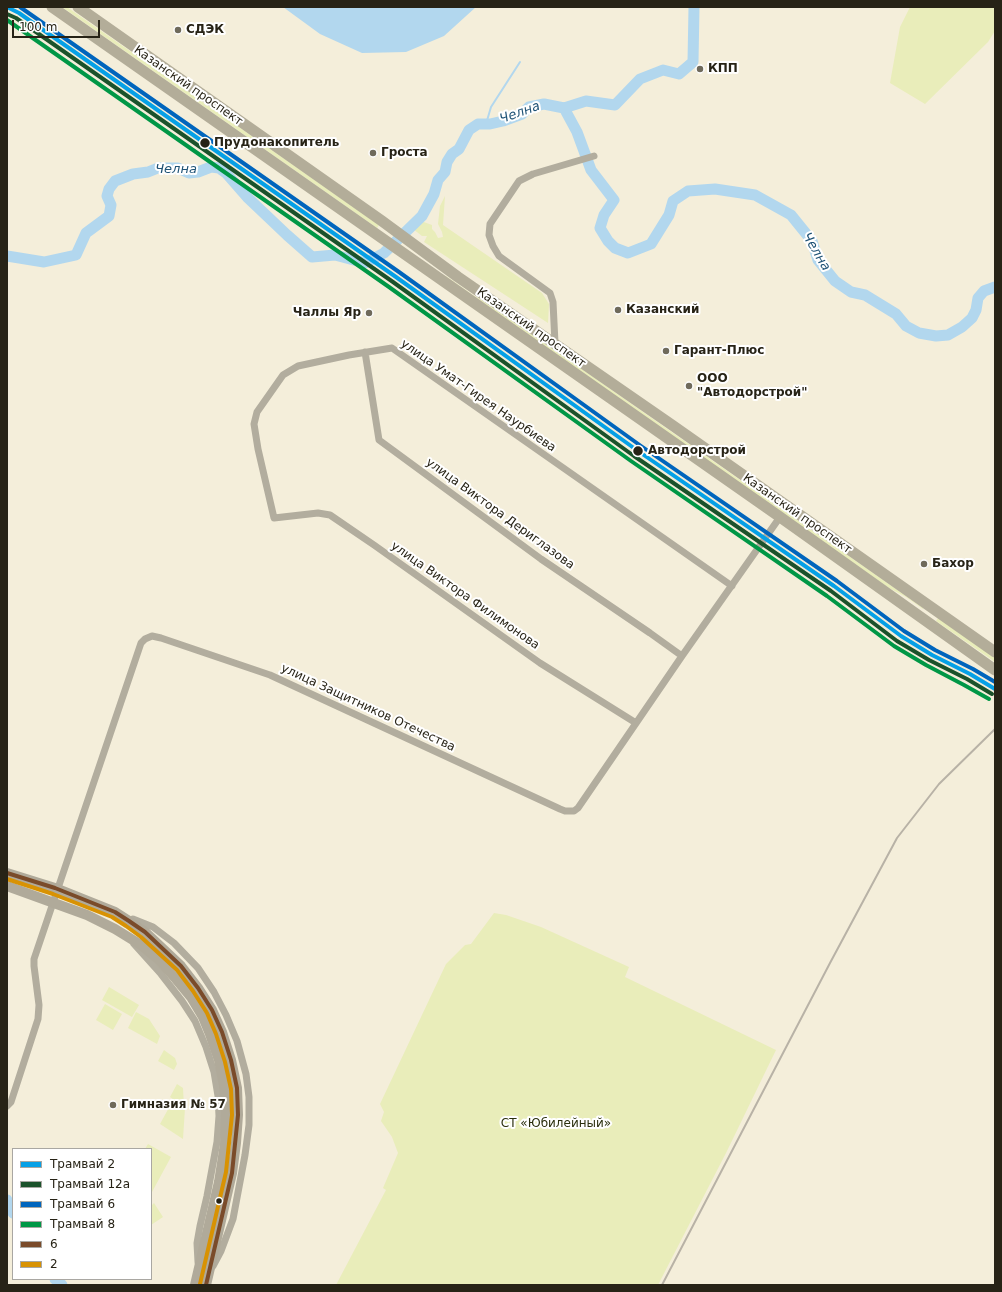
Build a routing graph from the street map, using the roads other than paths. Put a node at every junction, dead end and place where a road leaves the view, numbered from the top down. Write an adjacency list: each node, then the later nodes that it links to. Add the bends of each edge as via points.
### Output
1 (52, 7): 5 (main road, Казанский проспект)
2 (78, 7): 4 (main road, Казанский проспект)
3 (594, 156): 6 (street, via 533,174 519,181 490,224 489,235 499,256 550,293 553,302)
4 (458, 277): 5 (main road, via 446,276); 6 (main road, Казанский проспект)
5 (451, 287): 8 (main road, Казанский проспект)
6 (555, 343): 11 (main road, Казанский проспект)
7 (365, 352): 9 (street, улица Умат-Гирея Наурбиева, via 298,366 283,375 256,412 254,424 257,443); 10 (street, улица Умат-Гирея Наурбиева, via 392,348); 14 (street, улица Виктора Дериглазова, via 379,440 541,559)
8 (780, 517): 10 (street); 12 (main road, Казанский проспект)
9 (274, 518): 16 (street, улица Виктора Филимонова, via 318,513 330,515 540,663)
10 (732, 586): 14 (street)
11 (924, 601): 12 (main road, via 924,610); 13 (main road, Казанский проспект)
12 (911, 612): 15 (main road, Казанский проспект)
13 (995, 652)
14 (682, 656): 16 (street)
15 (995, 670)
16 (636, 723): 19 (street, улица Защитников Отечества, via 578,808 570,811 560,809 270,675 152,636 141,643)
17 (7, 873): 19 (main road)
18 (7, 887): 20 (main road)
19 (58, 889): 20 (street); 22 (main road, via 114,912 145,932 185,971 212,1010 222,1032 237,1088 236,1143 232,1173)
20 (53, 903): 21 (street, via 34,961 38,1019 11,1102); 22 (main road, via 97,920 129,937 157,958 191,997 210,1034 219,1060 226,1108 225,1144)
21 (7, 1106)
22 (204, 1279): 23 (main road)
23 (195, 1285)

